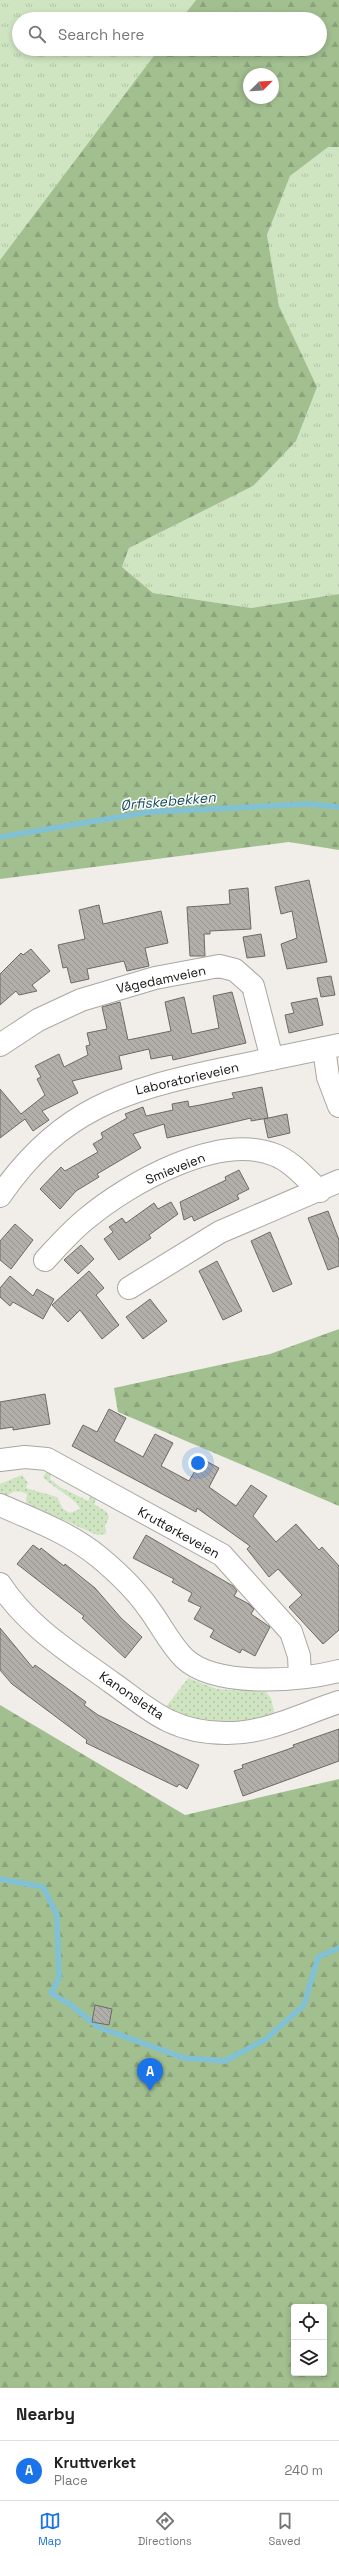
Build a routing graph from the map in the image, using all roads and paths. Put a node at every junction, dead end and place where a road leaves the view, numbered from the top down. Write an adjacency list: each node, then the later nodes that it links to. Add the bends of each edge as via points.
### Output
1 (0, 1045): 3 (street, Vågedamveien, via 62,1008 100,993 155,978 220,966 235,970 254,986)
2 (332, 1047): 3 (street, Laboratorieveien); 4 (street, via 328,1077)
3 (272, 1059): 6 (street, Laboratorieveien, via 165,1081 110,1100 83,1115 52,1138 18,1172)
4 (339, 1106)
5 (330, 1186): 7 (street, Smieveien, via 277,1155 249,1149 220,1151 164,1171 123,1192 86,1219); 8 (street, Smieveien, via 220,1232)
6 (0, 1196)
7 (45, 1260)
8 (129, 1288)
9 (0, 1460): 13 (street, Kruttørkeveien, via 19,1457 47,1459 222,1555 291,1632 299,1656)
10 (0, 1506): 13 (street, via 70,1537 100,1557 140,1597 185,1659 204,1672 232,1679)
11 (0, 1584): 14 (street, Kanonsletta, via 18,1608 49,1637 158,1715 185,1727 220,1733 242,1732 274,1726)
12 (339, 1671): 13 (street)
13 (300, 1677)
14 (339, 1702)

